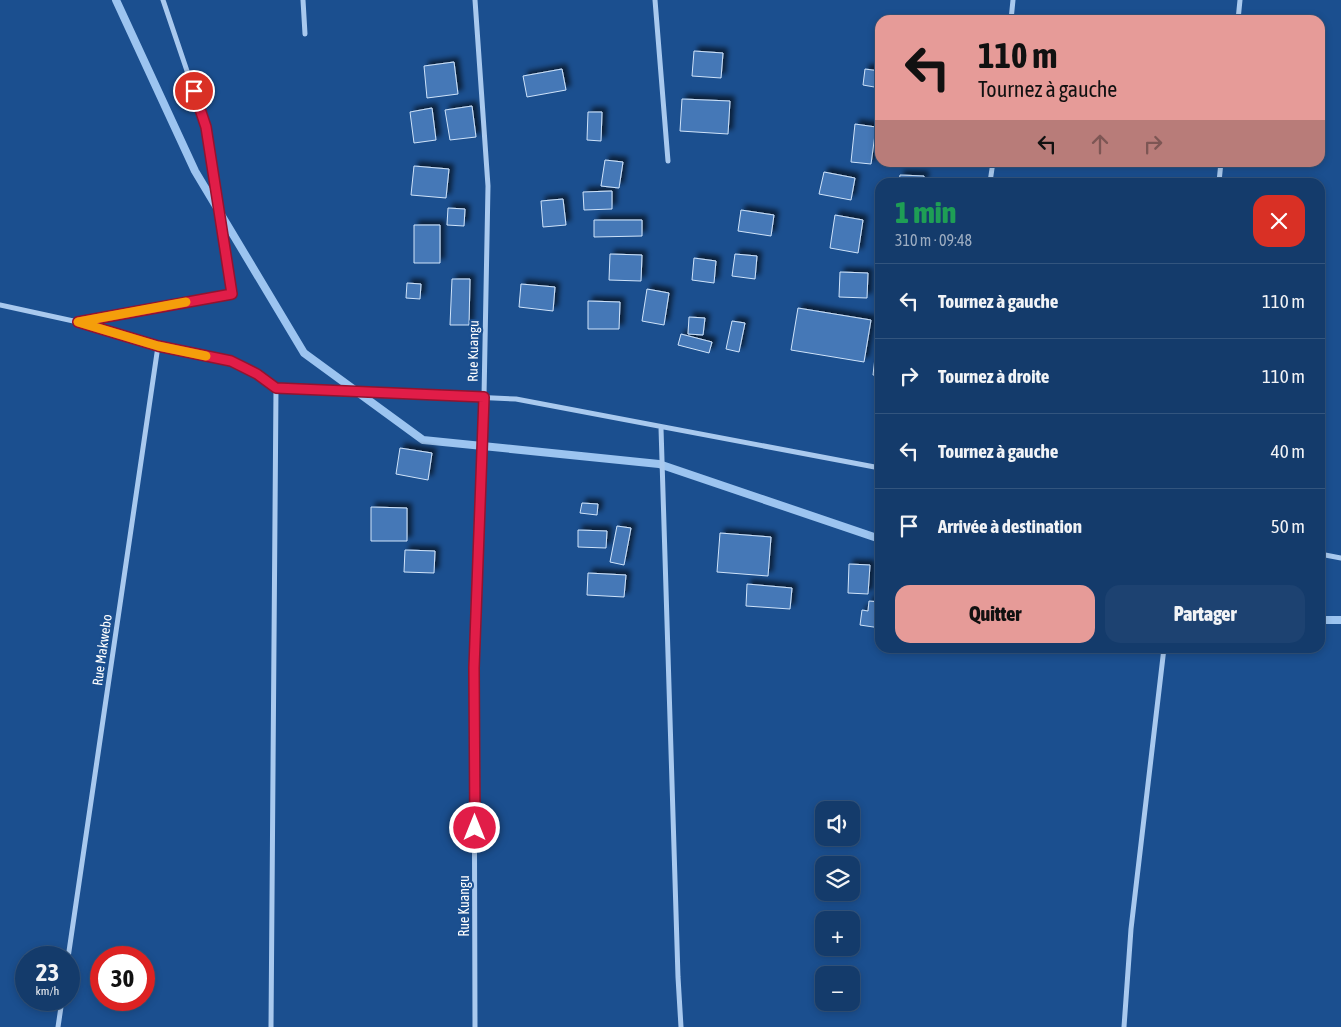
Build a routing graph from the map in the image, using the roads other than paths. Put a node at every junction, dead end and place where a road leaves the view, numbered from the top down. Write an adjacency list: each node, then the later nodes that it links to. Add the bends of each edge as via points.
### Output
1 (162, 0): 12 (street, via 206,127 232,294)
2 (303, 0): 9 (street)
3 (475, 0): 15 (street, Rue Kuangu, via 488,186)
4 (655, 0): 10 (street)
5 (1013, 0): 7 (street)
6 (1240, 0): 8 (street)
7 (1012, 15)
8 (1238, 15)
9 (305, 34)
10 (668, 161)
11 (0, 306): 12 (street)
12 (78, 322): 13 (street)
13 (158, 346): 14 (street, via 231,361); 21 (street, Rue Makwebo)
14 (276, 388): 15 (street); 24 (street)
15 (484, 397): 16 (street, via 516,399); 25 (street, Rue Kuangu, via 474,668)
16 (661, 428): 17 (street); 26 (street)
17 (875, 467)
18 (1325, 555): 19 (street)
19 (1341, 558)
20 (1163, 653): 27 (street, via 1131,929)
21 (70, 946)
22 (60, 1011): 23 (street)
23 (58, 1027)
24 (271, 1027)
25 (475, 1027)
26 (681, 1027)
27 (1124, 1027)

